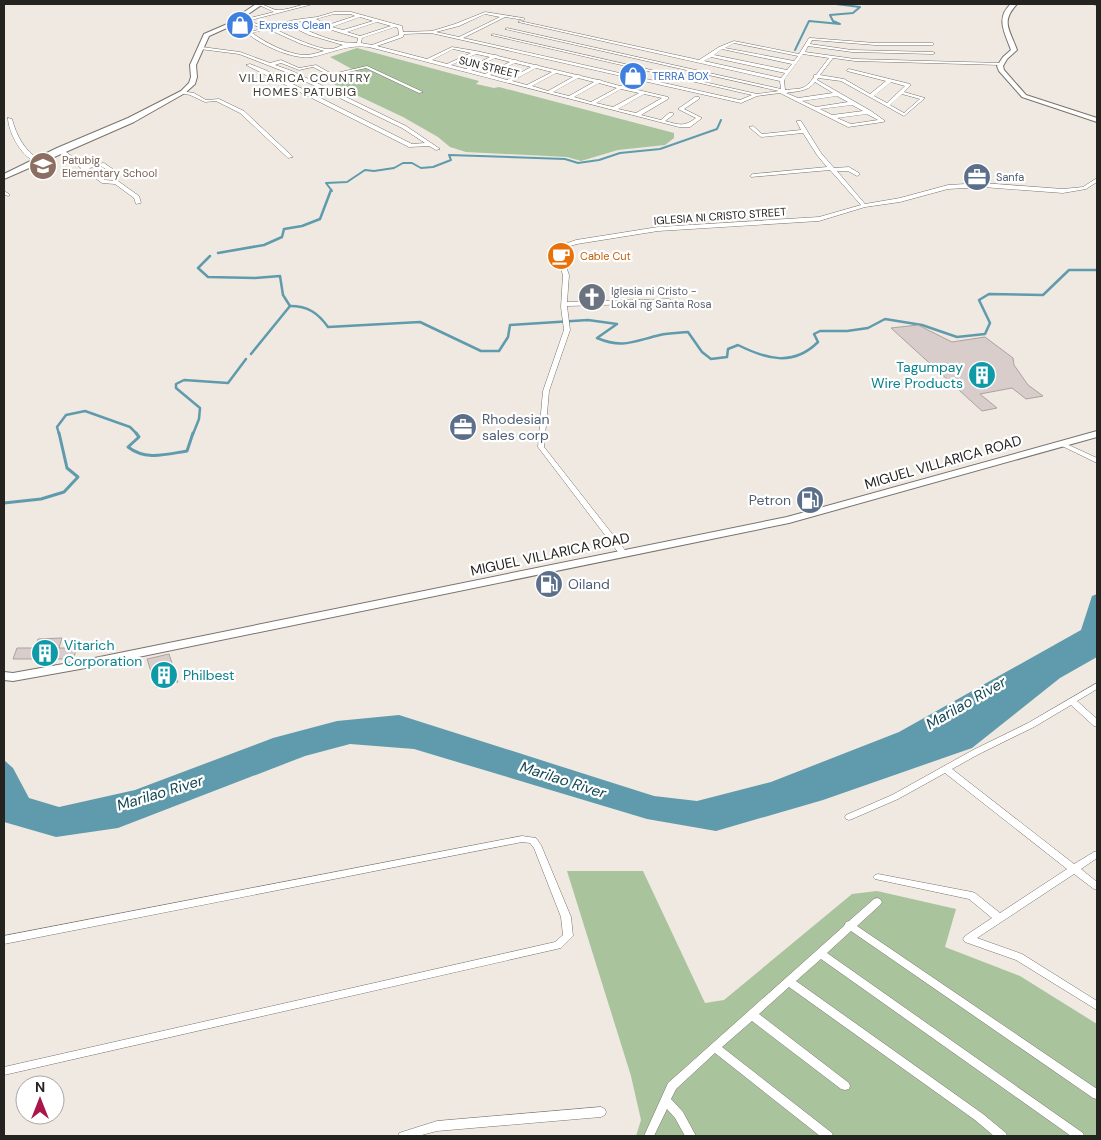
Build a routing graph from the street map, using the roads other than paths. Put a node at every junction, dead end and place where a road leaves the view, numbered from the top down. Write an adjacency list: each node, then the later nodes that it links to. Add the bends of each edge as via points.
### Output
1 (259, 4): 4 (street); 10 (main road)
2 (310, 4): 4 (street)
3 (1014, 4): 52 (street, via 1005,12 1003,21 1014,50)
4 (277, 12): 8 (street)
5 (358, 16): 7 (street, via 334,13); 9 (street); 14 (street)
6 (504, 16): 11 (street, via 523,19); 18 (street, via 485,13); 22 (street)
7 (311, 19): 12 (street); 14 (street)
8 (246, 21): 10 (street); 15 (street)
9 (376, 21): 13 (street); 17 (street)
10 (233, 22): 30 (main road, via 206,35)
11 (520, 22): 16 (street); 23 (street)
12 (287, 23): 15 (street); 26 (street)
13 (394, 26): 19 (street, via 400,27); 21 (street)
14 (327, 27): 17 (street)
15 (268, 28): 32 (street); 32 (street, SUN STREET, via 249,34 301,56)
16 (507, 29): 20 (street); 27 (street)
17 (342, 32): 21 (street)
18 (431, 32): 19 (street); 22 (street)
19 (402, 33): 29 (street)
20 (493, 35): 24 (street); 33 (street)
21 (360, 37): 25 (street)
22 (460, 38): 24 (street)
23 (591, 38): 27 (street); 38 (street)
24 (481, 42): 42 (street)
25 (360, 44): 26 (street, SUN STREET); 29 (street, SUN STREET)
26 (347, 45): 32 (street, SUN STREET)
27 (580, 45): 33 (street); 49 (street)
28 (807, 45): 35 (street, via 860,51); 35 (street, via 811,39 875,44 932,43); 37 (street)
29 (372, 46): 44 (street, SUN STREET)
30 (202, 48): 51 (street, via 240,53); 82 (main road, via 193,65 192,84)
31 (721, 48): 36 (street, via 734,42); 39 (street); 46 (street)
32 (328, 51)
33 (567, 51): 42 (street); 57 (street)
34 (476, 52): 40 (street); 44 (street, via 452,48); 54 (street)
35 (933, 53): 48 (street)
36 (792, 54): 37 (street); 46 (street)
37 (801, 54): 41 (street); 50 (street)
38 (671, 55): 47 (street); 49 (street)
39 (710, 55): 47 (street); 58 (street)
40 (496, 56): 45 (street); 61 (street)
41 (832, 57): 43 (street); 70 (street)
42 (552, 59): 68 (street)
43 (855, 60): 48 (street); 59 (street)
44 (427, 61): 54 (street, SUN STREET)
45 (516, 61): 55 (street); 65 (street)
46 (788, 61): 50 (street); 58 (street)
47 (700, 62): 64 (street)
48 (937, 62): 52 (street)
49 (658, 63): 57 (street); 74 (street)
50 (795, 63): 63 (street)
51 (272, 64): 56 (street); 83 (street, via 283,62 299,69 314,66 332,75 367,67)
52 (1001, 64): 105 (street, via 1001,70 1024,96)
53 (248, 65): 60 (street)
54 (446, 66): 61 (street, SUN STREET)
55 (538, 66): 62 (street); 76 (street)
56 (278, 67): 60 (street); 93 (street)
57 (646, 70): 68 (street); 80 (street)
58 (780, 70): 63 (street); 69 (street)
59 (849, 70): 67 (street); 72 (street)
60 (263, 71): 96 (street)
61 (466, 71): 65 (street, SUN STREET)
62 (557, 71): 66 (street); 78 (street)
63 (788, 72): 71 (street)
64 (751, 74): 69 (street); 74 (street)
65 (485, 76): 76 (street, SUN STREET)
66 (579, 76): 73 (street); 84 (street)
67 (870, 76): 75 (street); 79 (street)
68 (634, 78): 77 (street); 88 (street, via 741,102)
69 (773, 78): 71 (street)
70 (815, 78): 72 (street); 81 (street, via 805,89); 87 (street)
71 (782, 80): 81 (street)
72 (842, 80): 79 (street)
73 (600, 81): 77 (street); 90 (street)
74 (740, 81): 80 (street); 81 (street)
75 (889, 81): 86 (street, via 908,85); 89 (street)
76 (507, 82): 78 (street, SUN STREET)
77 (622, 86): 85 (street); 95 (street)
78 (527, 87): 84 (street, SUN STREET)
79 (857, 88): 89 (street)
80 (728, 89): 88 (street)
81 (782, 91): 88 (street); 92 (street)
82 (184, 92): 112 (main road, via 131,120); 113 (street, via 205,101 217,100 242,112)
83 (421, 92)
84 (549, 92): 90 (street, SUN STREET)
85 (644, 92): 98 (street); 102 (street, via 666,98)
86 (903, 93): 97 (street); 97 (street, via 923,98 906,117)
87 (838, 94): 92 (street); 94 (street)
88 (758, 95)
89 (871, 96): 97 (street)
90 (571, 98): 95 (street, SUN STREET)
91 (697, 98): 106 (street, SUN STREET, via 680,109 700,118 688,126)
92 (797, 100): 99 (street)
93 (352, 102): 96 (street); 110 (street, via 404,127)
94 (853, 102): 99 (street); 100 (street)
95 (592, 103): 98 (street, SUN STREET)
96 (335, 106): 110 (street, via 411,146)
97 (887, 106)
98 (614, 109): 102 (street, SUN STREET)
99 (814, 109): 103 (street)
100 (870, 112): 103 (street); 103 (street, via 883,121 850,126)
101 (672, 114): 106 (street)
102 (637, 115): 106 (street, SUN STREET)
103 (832, 117)
104 (10, 119): 114 (street, via 19,144)
105 (1097, 120)
106 (661, 122)
107 (799, 122): 109 (street)
108 (751, 128): 109 (street, via 761,136)
109 (804, 132): 116 (street)
110 (430, 144): 111 (street)
111 (438, 149)
112 (60, 150): 114 (main road); 115 (street)
113 (290, 157)
114 (37, 161): 120 (main road)
115 (83, 168): 117 (street, via 102,164); 122 (street, via 104,183 116,182 137,197)
116 (832, 169): 118 (street, via 849,169); 119 (street); 123 (street)
117 (115, 173)
118 (857, 174)
119 (753, 176)
120 (4, 177)
121 (1097, 180): 123 (street, IGLESIA NI CRISTO STREET, via 1084,188 1063,192 972,184)
122 (138, 203)
123 (864, 206): 125 (street, IGLESIA NI CRISTO STREET, via 819,219 658,229 557,248 566,275)
124 (669, 301): 125 (street)
125 (564, 304): 129 (street, IGLESIA NI CRISTO STREET, via 567,330 546,391 542,447)
126 (1097, 434): 127 (main road, MIGUEL VILLARICA ROAD)
127 (1062, 444): 128 (street); 129 (main road, MIGUEL VILLARICA ROAD, via 789,520)
128 (1097, 461)
129 (624, 554): 130 (main road, MIGUEL VILLARICA ROAD, via 80,665)
130 (4, 676)
131 (1097, 686): 132 (street)
132 (1072, 701): 133 (street); 134 (street)
133 (1097, 724)
134 (946, 769): 135 (street); 137 (street)
135 (850, 817)
136 (1097, 854): 137 (street)
137 (1075, 869): 139 (street); 141 (street)
138 (878, 877): 141 (street, via 972,896)
139 (1097, 887)
140 (878, 902): 142 (street)
141 (999, 918): 146 (street, via 968,939 1018,957)
142 (850, 925): 144 (street); 151 (street)
143 (4, 940): 149 (street, via 522,838 534,840 538,847 566,917 568,936 558,945)
144 (820, 953): 145 (street); 159 (street)
145 (789, 981): 147 (street); 158 (street)
146 (1097, 1006)
147 (752, 1015): 148 (street); 150 (street)
148 (716, 1048): 152 (street, via 672,1086); 157 (street)
149 (4, 1071)
150 (846, 1086)
151 (1097, 1095)
152 (666, 1101): 155 (street); 156 (street)
153 (601, 1112): 154 (street, via 437,1126)
154 (403, 1136)
155 (649, 1136)
156 (691, 1136)
157 (828, 1136)
158 (1002, 1136)
159 (1079, 1136)

